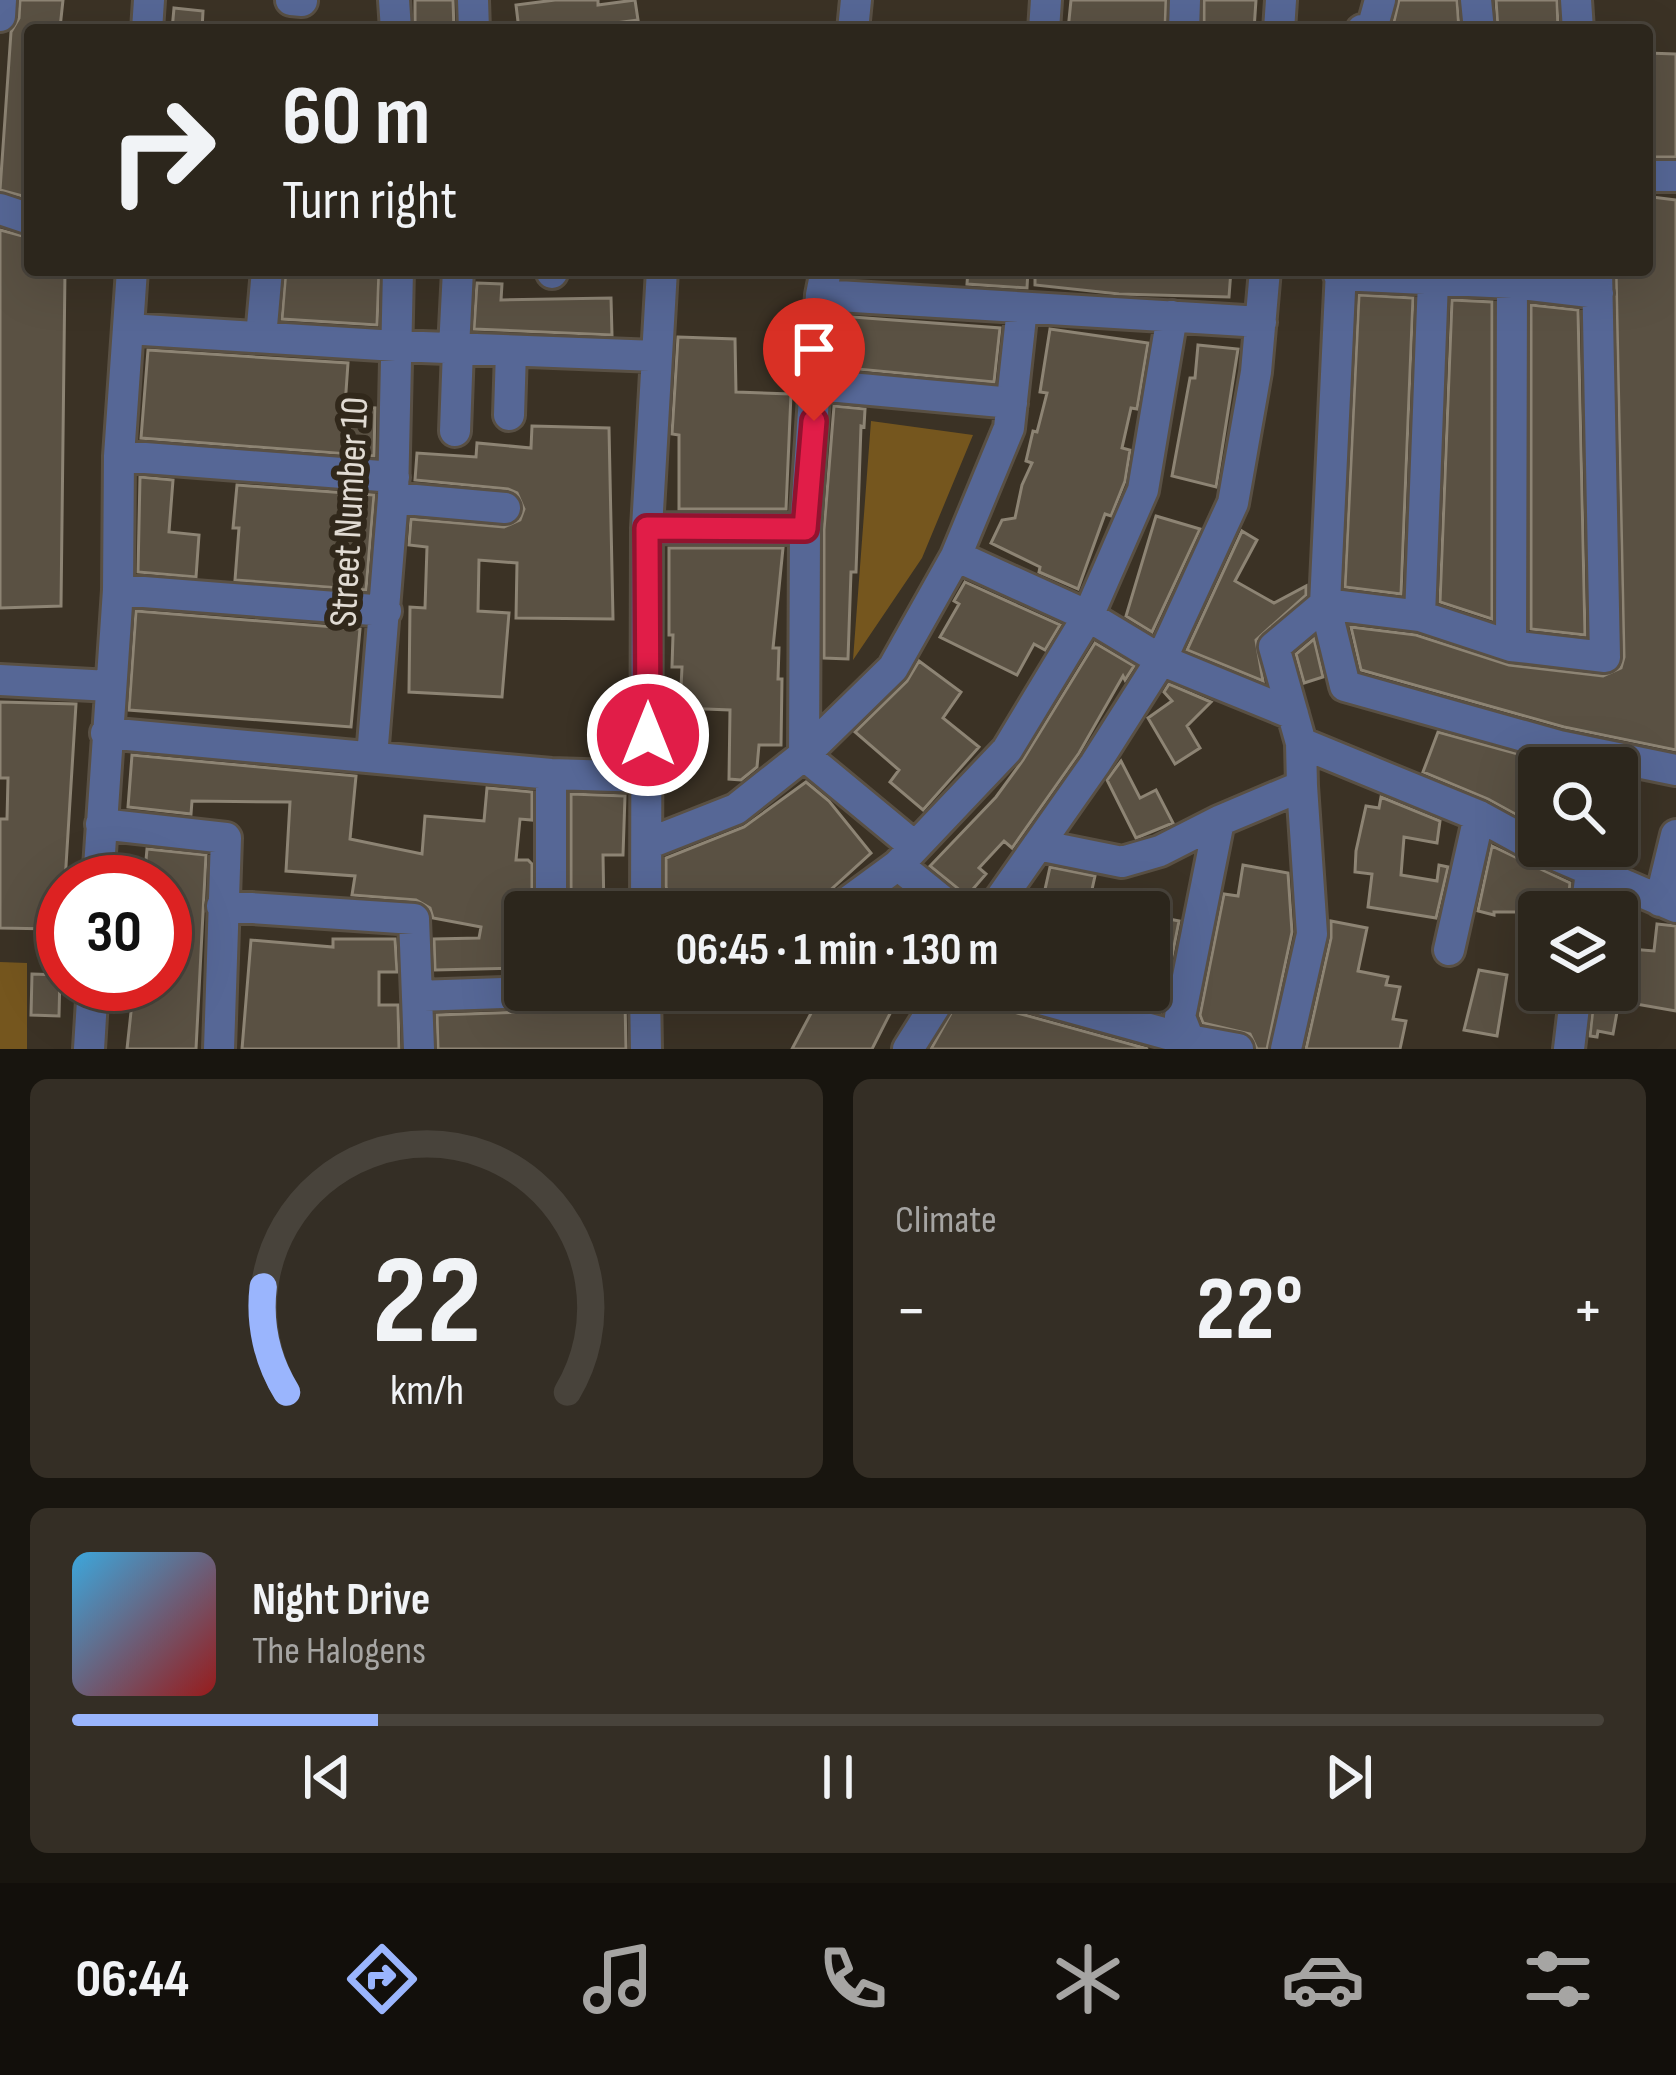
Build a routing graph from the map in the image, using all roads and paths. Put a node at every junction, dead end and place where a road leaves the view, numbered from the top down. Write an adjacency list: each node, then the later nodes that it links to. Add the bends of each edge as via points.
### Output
1 (2, 0): 4 (street)
2 (291, 0): 3 (street)
3 (302, 1)
4 (0, 16)
5 (132, 276): 20 (street)
6 (266, 276): 21 (street)
7 (398, 276): 22 (street, Street Number 10)
8 (458, 276): 23 (street)
9 (662, 276): 25 (street)
10 (1265, 276): 19 (street)
11 (1340, 276): 37 (street)
12 (1375, 276): 13 (street)
13 (1433, 281): 16 (street); 40 (street)
14 (1598, 281): 16 (street); 41 (street, via 1605,657)
15 (823, 282): 17 (street); 26 (street)
16 (1512, 283): 41 (street)
17 (1022, 308): 18 (street); 27 (street)
18 (1172, 316): 19 (street); 39 (street, via 1143,490)
19 (1262, 322): 42 (street, via 1233,503)
20 (128, 328): 21 (street); 30 (street)
21 (261, 337): 22 (street)
22 (396, 346): 23 (street); 31 (street, Street Number 10)
23 (456, 348): 24 (street); 29 (street)
24 (511, 351): 25 (street); 28 (street)
25 (656, 356): 33 (street)
26 (817, 385): 27 (street); 34 (street)
27 (1012, 403): 35 (street)
28 (509, 415)
29 (455, 431)
30 (119, 456): 31 (street); 36 (street)
31 (394, 488): 32 (street); 38 (street, Street Number 10)
32 (505, 508)
33 (647, 528): 34 (street); 53 (street)
34 (805, 529): 48 (street)
35 (956, 556): 39 (street); 48 (street, via 893,668)
36 (118, 590): 38 (street); 44 (street)
37 (1325, 604): 40 (street); 45 (street, via 1274,647); 47 (street, via 1345,686)
38 (386, 611): 49 (street, Street Number 10)
39 (1088, 616): 42 (street); 63 (street, via 1006,750)
40 (1420, 616): 41 (street)
41 (1510, 646)
42 (1161, 660): 45 (street); 61 (street)
43 (0, 680): 44 (street)
44 (110, 686): 46 (street)
45 (1297, 728): 54 (street); 55 (street)
46 (106, 733): 49 (street); 57 (street)
47 (1526, 747)
48 (804, 755): 60 (street, via 736,809); 63 (street)
49 (372, 757): 52 (street)
50 (1638, 766): 51 (street)
51 (1676, 770)
52 (551, 774): 53 (street); 66 (street)
53 (648, 777): 60 (street)
54 (1302, 786): 56 (street); 89 (street, via 1312,934)
55 (1479, 817): 58 (street); 74 (street)
56 (1219, 821): 61 (street, via 1122,862); 82 (street, via 1180,1017)
57 (101, 824): 62 (street); 73 (street, via 226,838)
58 (1518, 827)
59 (1676, 835): 72 (street)
60 (647, 844): 67 (street)
61 (1038, 845): 70 (street)
62 (99, 855)
63 (906, 856): 68 (street); 69 (street)
64 (1585, 867): 65 (street)
65 (1591, 871): 71 (street); 72 (street)
66 (551, 891)
67 (646, 891)
68 (861, 891)
69 (937, 891)
70 (1006, 891)
71 (1589, 891)
72 (1668, 904)
73 (223, 906): 76 (street, via 414,919); 84 (street)
74 (1449, 950)
75 (504, 993): 76 (street)
76 (417, 996): 85 (street)
77 (91, 1011): 83 (street)
78 (645, 1011): 86 (street)
79 (932, 1011): 87 (street)
80 (1078, 1011): 82 (street)
81 (1574, 1011): 90 (street)
82 (1188, 1044): 88 (street)
83 (89, 1049)
84 (219, 1049)
85 (419, 1049)
86 (646, 1049)
87 (908, 1049)
88 (1238, 1049)
89 (1286, 1049)
90 (1569, 1049)

